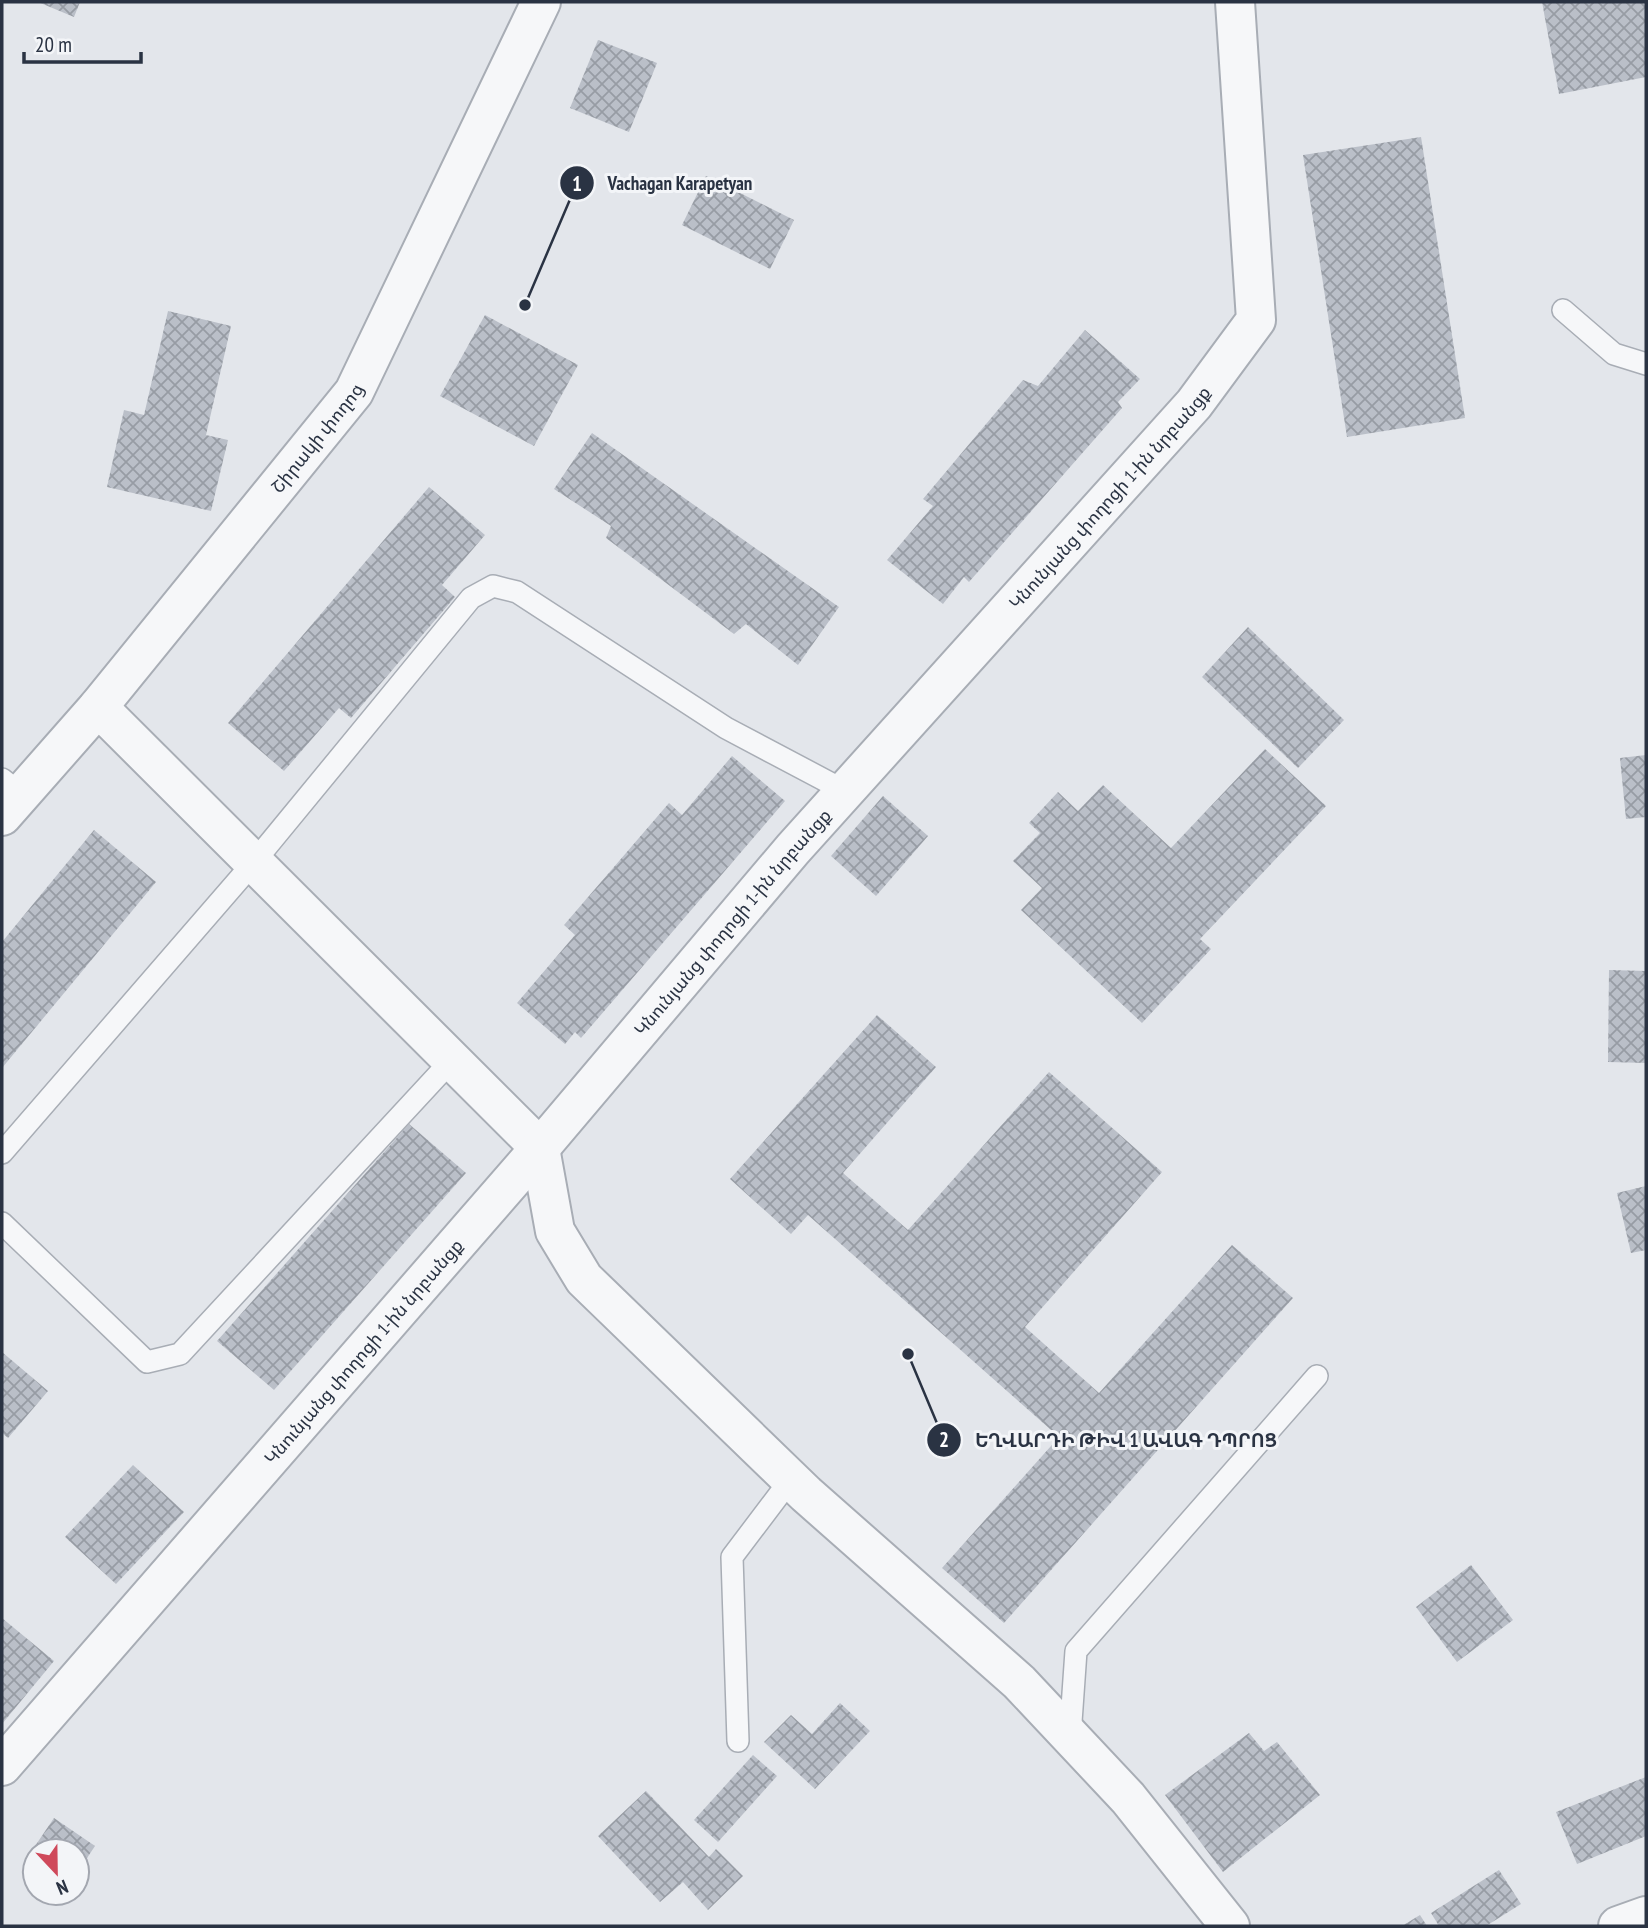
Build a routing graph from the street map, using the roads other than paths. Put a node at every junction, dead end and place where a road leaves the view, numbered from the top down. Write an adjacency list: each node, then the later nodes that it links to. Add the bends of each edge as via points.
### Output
1 (541, 2): 5 (street, Շիրակի փողոց, via 354,391)
2 (1235, 2): 6 (street, Կնունյանց փողոցի 1-ին նրբանցք, via 1256,320 1194,404)
3 (1563, 310): 4 (lane, via 1614,354)
4 (1646, 364)
5 (98, 707): 7 (street, Շիրակի փողոց); 8 (street)
6 (845, 791): 8 (lane, via 726,728 517,592 493,586 471,598); 10 (street, Կնունյանց փողոցի 1-ին նրբանցք)
7 (8, 796)
8 (254, 862): 9 (street); 11 (lane)
9 (452, 1060): 10 (street); 12 (lane, via 180,1354 147,1362)
10 (540, 1148): 14 (street, via 555,1231 584,1279); 17 (street, Կնունյանց փողոցի 1-ին նրբանցք)
11 (2, 1153)
12 (2, 1223)
13 (1317, 1376): 15 (lane, via 1076,1651)
14 (791, 1479): 15 (street, via 1019,1682); 16 (lane, via 732,1557)
15 (1070, 1736): 19 (street, via 1128,1798)
16 (738, 1741)
17 (2, 1766)
18 (1646, 1916): 20 (street)
19 (1230, 1926)
20 (1618, 1926)

